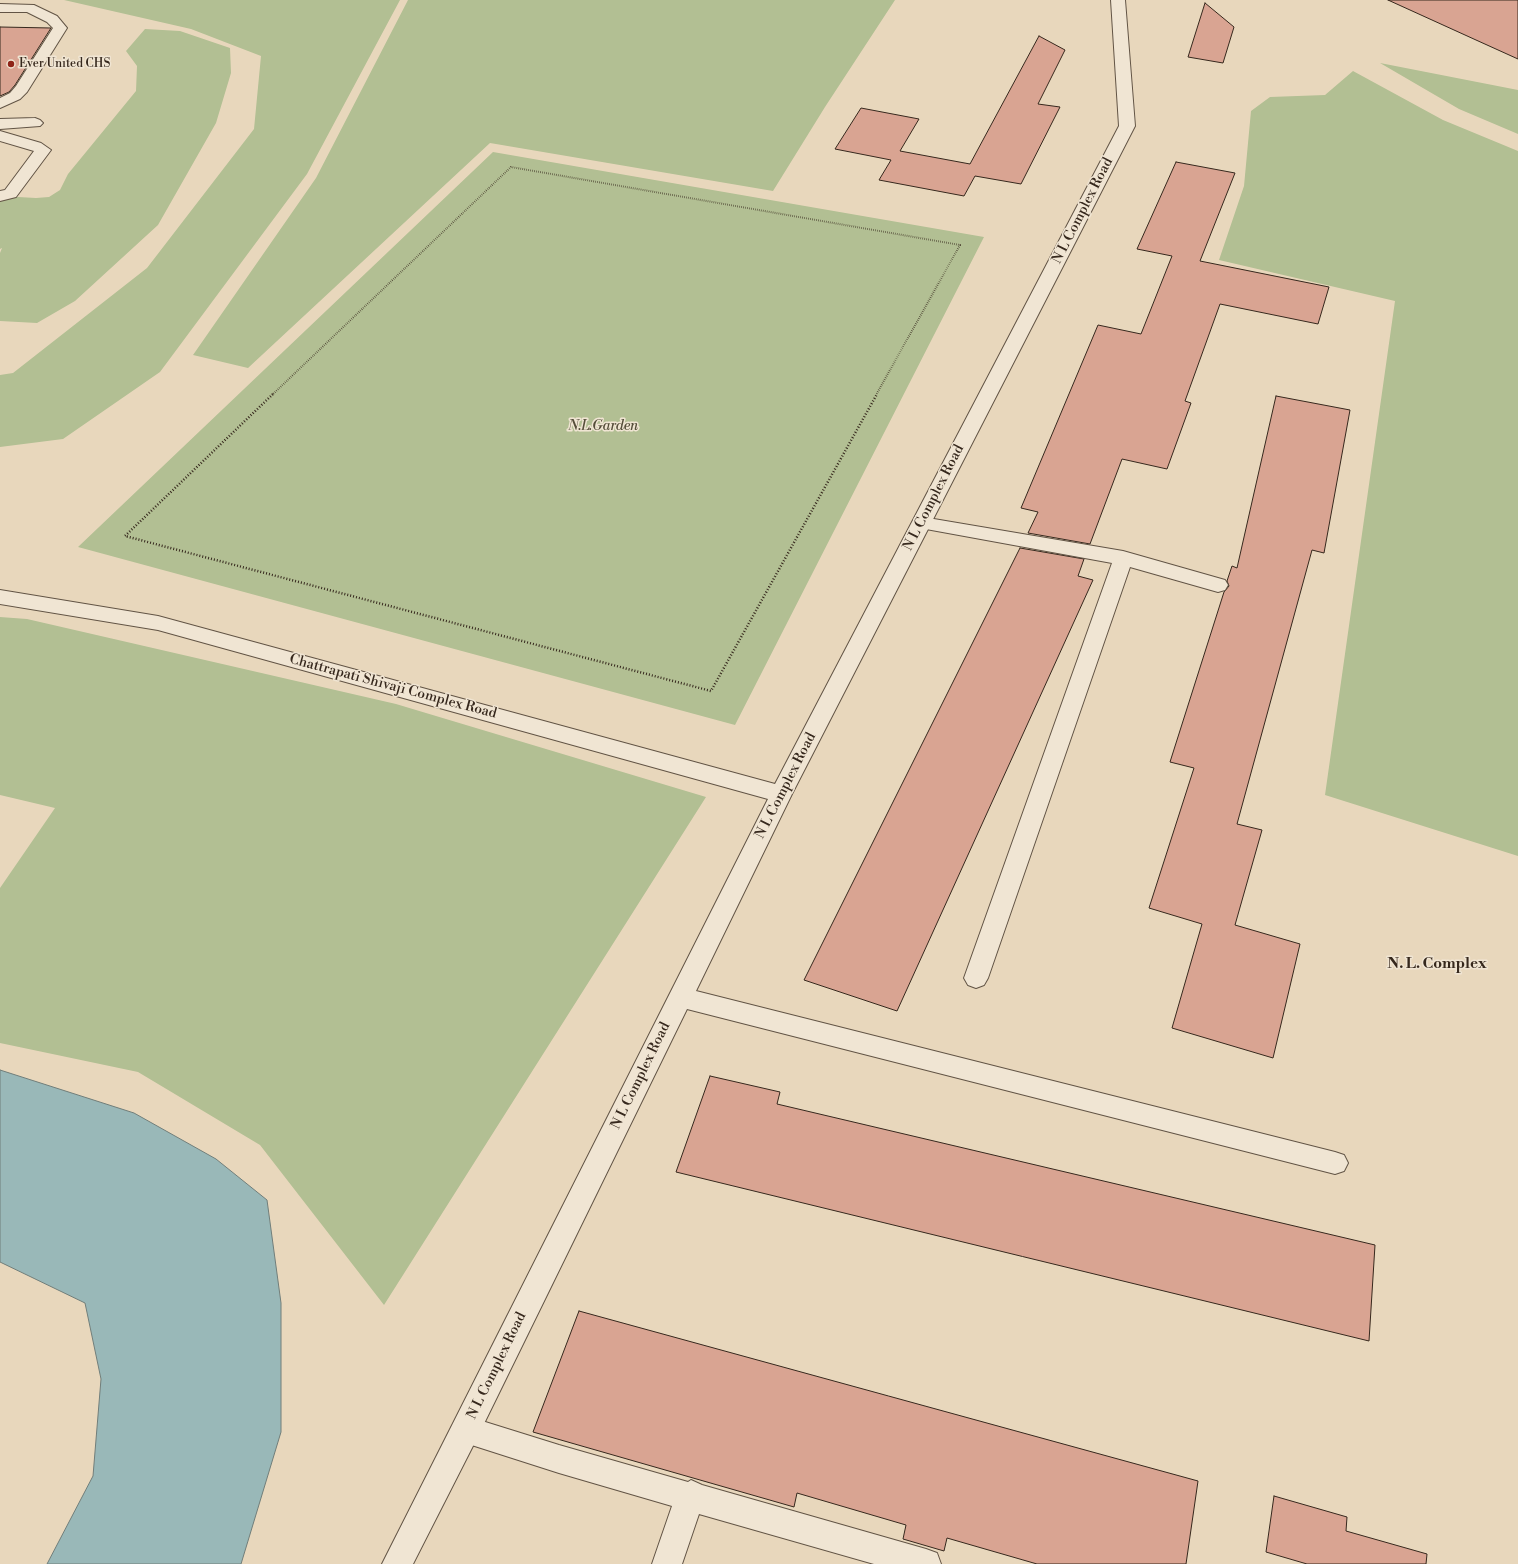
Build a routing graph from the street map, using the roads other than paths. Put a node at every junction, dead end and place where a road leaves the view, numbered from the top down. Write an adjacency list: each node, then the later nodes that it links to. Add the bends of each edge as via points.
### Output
1 (1118, 0): 8 (street, N L Complex Road, via 1127,126)
2 (0, 8): 3 (street, via 29,8 52,19 60,28 22,89)
3 (0, 104)
4 (35, 123): 5 (street)
5 (0, 124)
6 (0, 136): 7 (street, via 42,150 10,194)
7 (0, 196)
8 (922, 523): 9 (street); 12 (street, N L Complex Road)
9 (1123, 558): 10 (street); 13 (street)
10 (1218, 585)
11 (0, 597): 12 (street, Chattrapati Shivaji Complex Road, via 158,623)
12 (781, 794): 14 (street, N L Complex Road)
13 (976, 978)
14 (680, 997): 15 (street); 16 (street, N L Complex Road)
15 (1335, 1163)
16 (466, 1430): 17 (street, via 559,1459); 18 (street, N L Complex Road)
17 (691, 1495): 19 (street); 20 (street)
18 (396, 1564)
19 (667, 1564)
20 (926, 1564)

